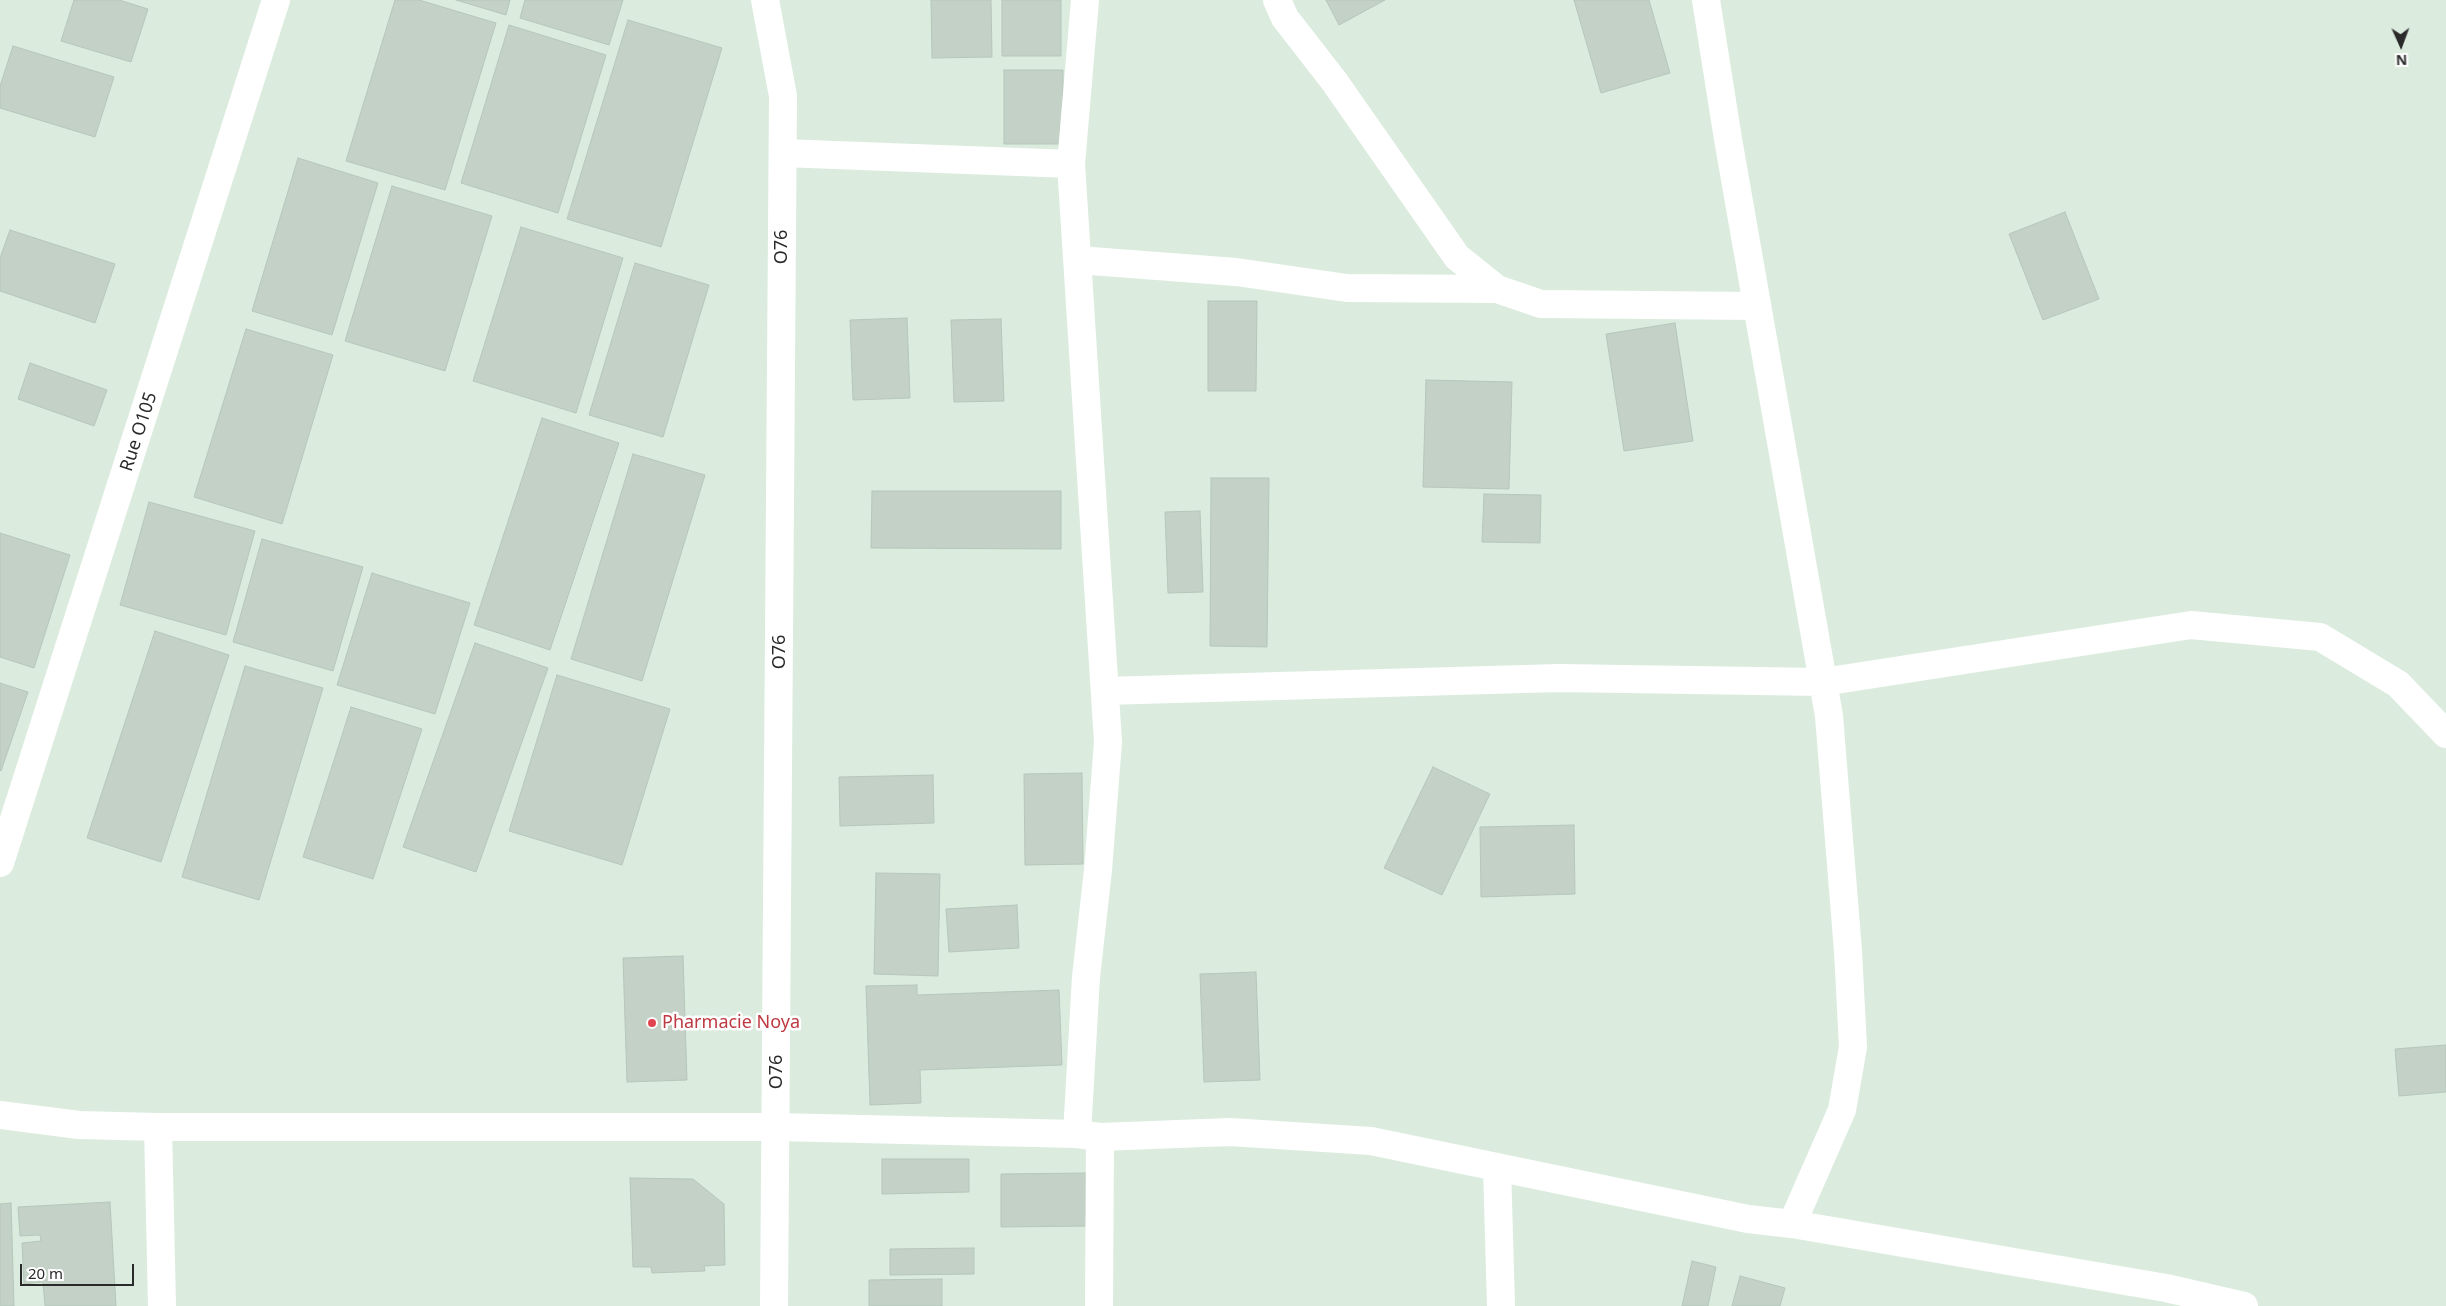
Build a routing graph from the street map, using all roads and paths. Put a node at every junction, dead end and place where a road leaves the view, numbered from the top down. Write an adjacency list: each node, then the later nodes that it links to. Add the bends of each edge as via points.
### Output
1 (276, 0): 14 (street, Rue O105)
2 (765, 0): 6 (street, O76, via 783,96)
3 (1085, 0): 7 (street)
4 (1277, 0): 9 (street, via 1285,18 1334,81 1457,257)
5 (1706, 0): 10 (street)
6 (783, 153): 7 (street); 16 (street, O76)
7 (1071, 164): 8 (street)
8 (1078, 260): 9 (street, via 1236,272 1347,288); 12 (street)
9 (1498, 289): 10 (street, via 1541,304)
10 (1757, 306): 11 (street)
11 (1824, 682): 12 (street, via 1559,678); 13 (street, via 2191,625 2320,637 2398,684); 20 (street, via 1853,1047 1842,1110)
12 (1105, 691): 18 (street, via 1108,742 1086,977)
13 (2446, 734)
14 (0, 862)
15 (0, 1115): 17 (street, via 79,1125)
16 (776, 1126): 17 (street); 18 (street); 22 (street, O76)
17 (158, 1127): 21 (street)
18 (1088, 1136): 19 (street, via 1230,1132 1296,1134 1371,1140); 23 (street)
19 (1497, 1167): 20 (street, via 1748,1219); 24 (street)
20 (1792, 1224): 25 (street, via 2166,1288)
21 (162, 1306)
22 (774, 1306)
23 (1099, 1306)
24 (1501, 1306)
25 (2244, 1306)

